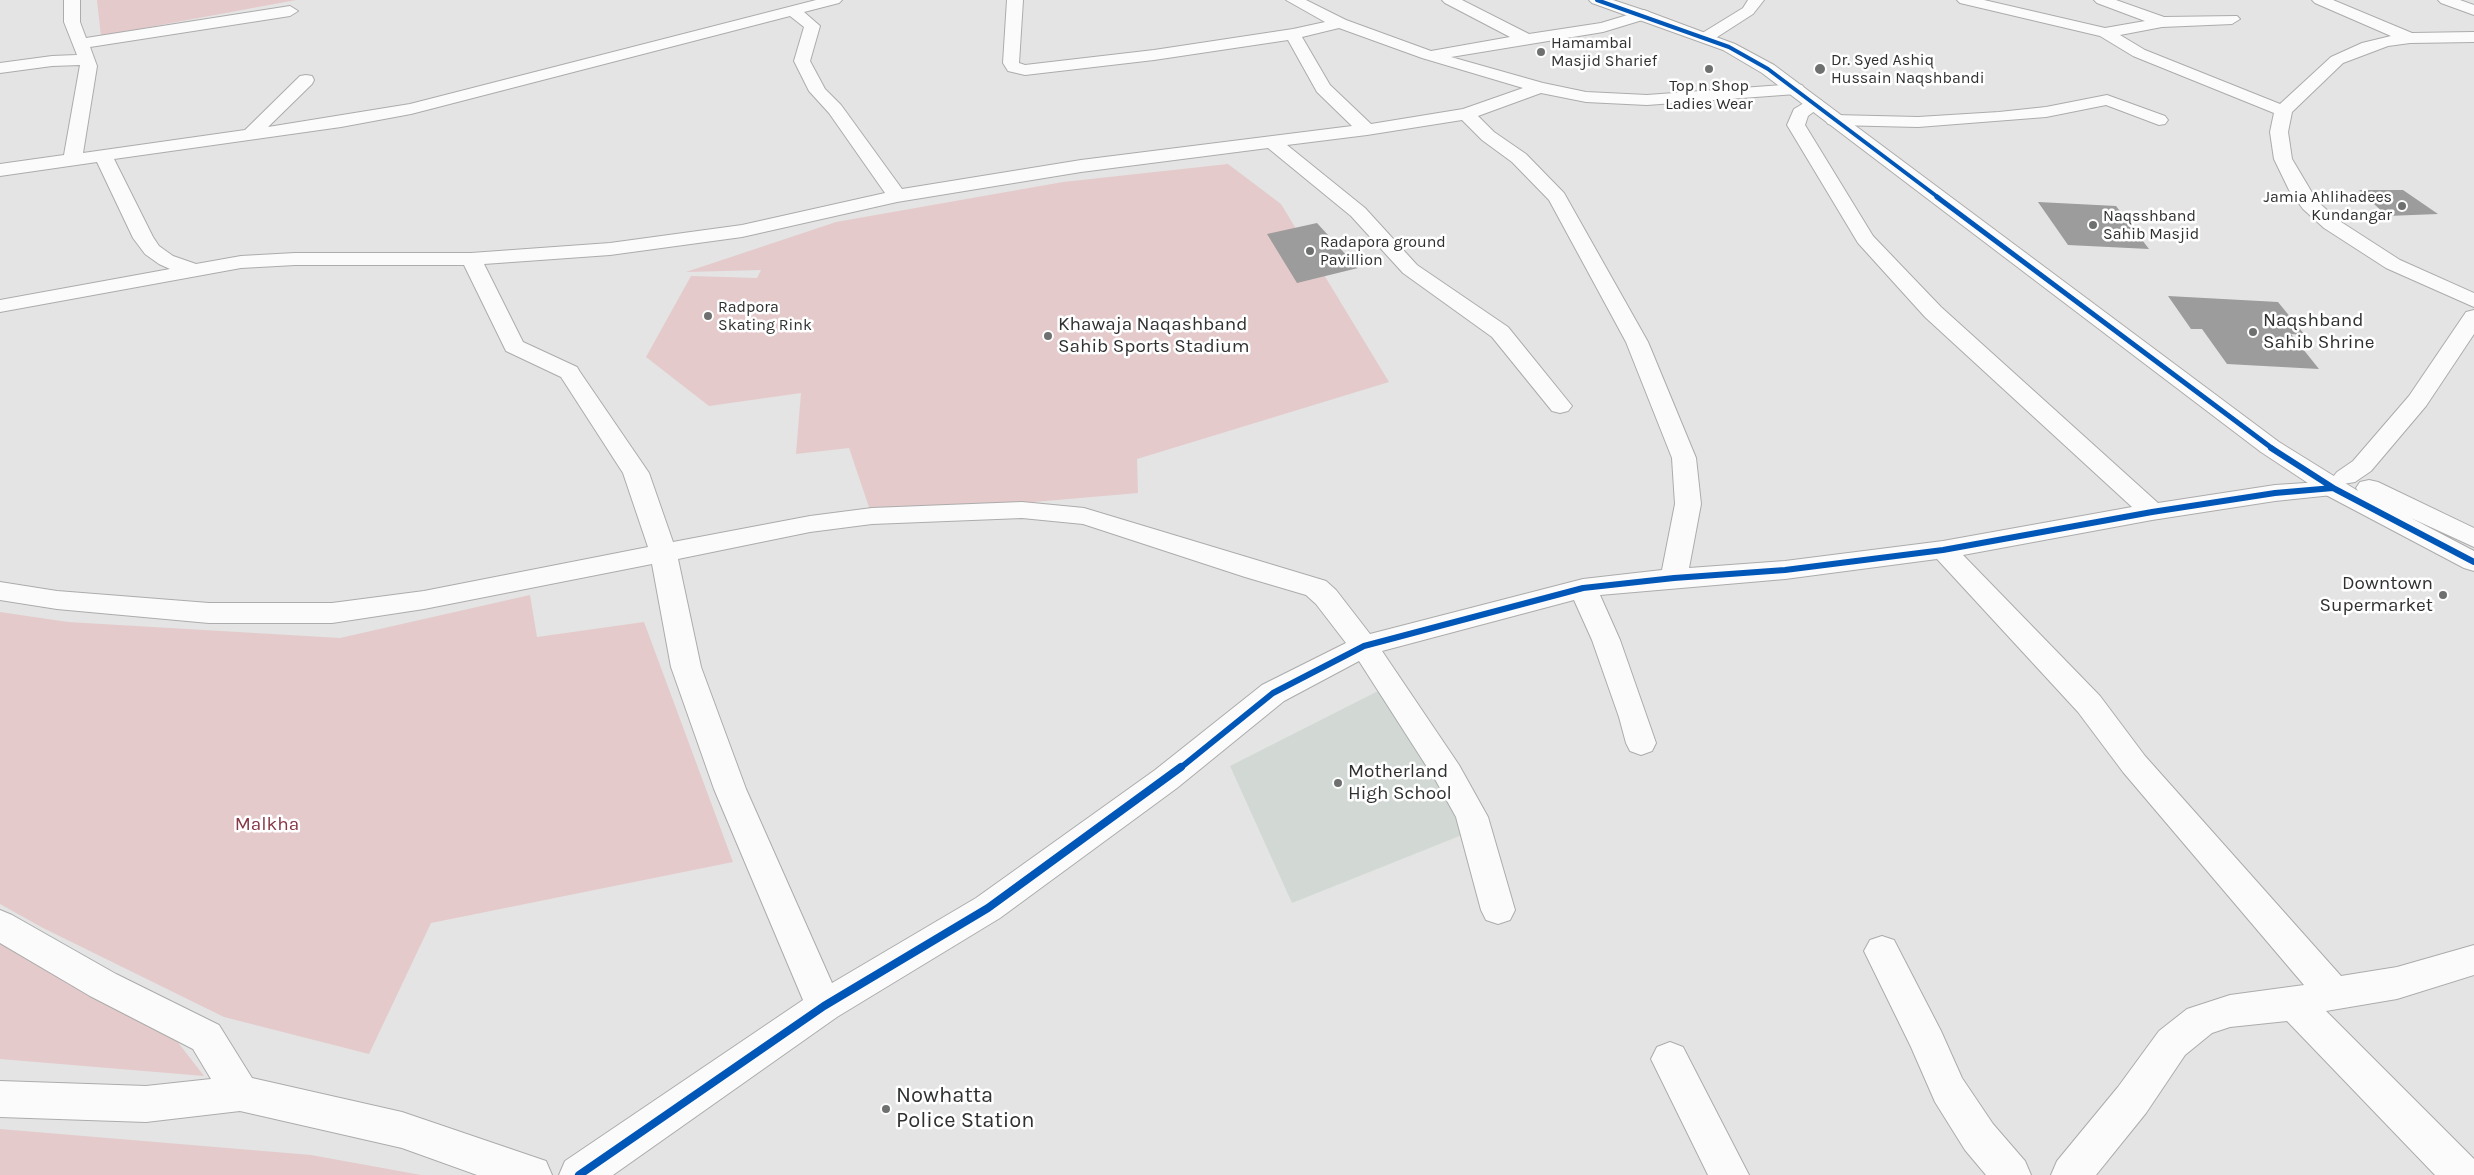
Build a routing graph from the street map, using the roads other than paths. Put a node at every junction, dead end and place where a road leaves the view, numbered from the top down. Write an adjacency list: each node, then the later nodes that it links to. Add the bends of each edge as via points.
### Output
1 (72, 0): 27 (main road, via 72,22)
2 (834, 0): 16 (main road)
3 (1015, 0): 22 (main road, via 1011,63 1018,69 1154,56)
4 (1294, 0): 20 (main road)
5 (1450, 0): 26 (main road)
6 (1597, 0): 17 (main road)
7 (1756, 0): 24 (main road, via 1748,11)
8 (1965, 0): 21 (main road)
9 (2102, 0): 19 (main road)
10 (2320, 0): 25 (main road)
11 (2446, 0): 14 (main road)
12 (2459, 0): 13 (main road)
13 (2474, 5)
14 (2474, 10)
15 (290, 11): 27 (main road)
16 (793, 11): 40 (main road, via 411,109); 45 (main road, via 812,26 802,61 814,84)
17 (1644, 15): 24 (main road); 26 (main road, via 1603,27)
18 (2232, 19): 19 (main road)
19 (2162, 22): 21 (main road)
20 (1340, 23): 22 (main road); 28 (main road)
21 (2105, 33): 35 (main road, via 2139,53)
22 (1293, 34): 39 (main road, via 1323,88)
23 (2474, 37): 25 (main road)
24 (1705, 38): 33 (main road, via 1746,56)
25 (2410, 38): 35 (main road, via 2368,46 2337,60)
26 (1528, 40): 28 (main road)
27 (81, 44): 29 (main road)
28 (1428, 55): 32 (main road)
29 (87, 60): 30 (main road); 43 (main road, via 89,66)
30 (0, 68)
31 (306, 80): 40 (main road)
32 (1540, 88): 33 (main road, via 1586,97 1639,100); 36 (main road)
33 (1796, 89): 34 (main road)
34 (1815, 104): 37 (main road); 55 (main road, via 1800,113 1796,125 1865,239 1933,312)
35 (2283, 111): 49 (main road, via 2279,132 2283,159 2310,205 2357,243)
36 (1466, 114): 39 (main road); 60 (main road, via 1488,136 1519,158 1557,197 1637,342 1684,458 1688,504)
37 (1834, 120): 38 (main road, via 1918,122 1999,117 2107,100); 54 (main road, via 2270,447)
38 (2159, 120)
39 (1367, 130): 41 (main road)
40 (251, 134): 42 (main road)
41 (1272, 142): 45 (main road, via 1081,166); 53 (main road, via 1358,212 1410,269 1500,332)
42 (103, 155): 43 (main road); 47 (main road, via 152,250 166,260)
43 (74, 158): 44 (main road)
44 (0, 170)
45 (897, 196): 46 (main road, via 742,231 682,240 610,249)
46 (471, 259): 47 (main road, via 295,259); 58 (main road, via 514,346 569,372 636,473)
47 (191, 269): 51 (main road)
48 (2474, 284): 49 (main road)
49 (2449, 290): 50 (main road)
50 (2474, 301)
51 (0, 306)
52 (2474, 316): 54 (main road, via 2418,401 2362,466)
53 (1560, 406)
54 (2340, 483): 55 (main road); 56 (main road); 59 (main road)
55 (2152, 512): 57 (main road)
56 (2474, 538)
57 (1943, 550): 60 (main road, via 1785,570); 69 (main road, via 2089,704 2134,764)
58 (663, 553): 62 (main road, via 424,600 332,613 210,613 57,600); 63 (main road, via 810,524 872,516 1046,511 1084,516 1316,588 1337,609); 71 (main road, via 686,667 730,789)
59 (2474, 562)
60 (1674, 578): 61 (main road)
61 (1583, 588): 63 (main road); 64 (main road, via 1606,640)
62 (0, 591)
63 (1364, 646): 65 (main road, via 1448,773 1472,817); 71 (main road, via 1273,693 1166,779 988,908)
64 (1641, 743)
65 (1498, 910)
66 (0, 924): 73 (main road, via 103,985 206,1038)
67 (1882, 951): 78 (main road, via 1948,1090 1979,1137)
68 (2474, 960): 69 (main road, via 2396,983)
69 (2333, 993): 70 (main road)
70 (2295, 1004): 79 (main road, via 2230,1012 2200,1021 2172,1043 2132,1100); 80 (main road)
71 (824, 1006): 76 (main road)
72 (1670, 1059): 77 (main road)
73 (240, 1092): 74 (main road, via 146,1104); 75 (main road, via 402,1130)
74 (0, 1098)
75 (532, 1175)
76 (579, 1175)
77 (1729, 1175)
78 (2011, 1175)
79 (2071, 1175)
80 (2462, 1175)

